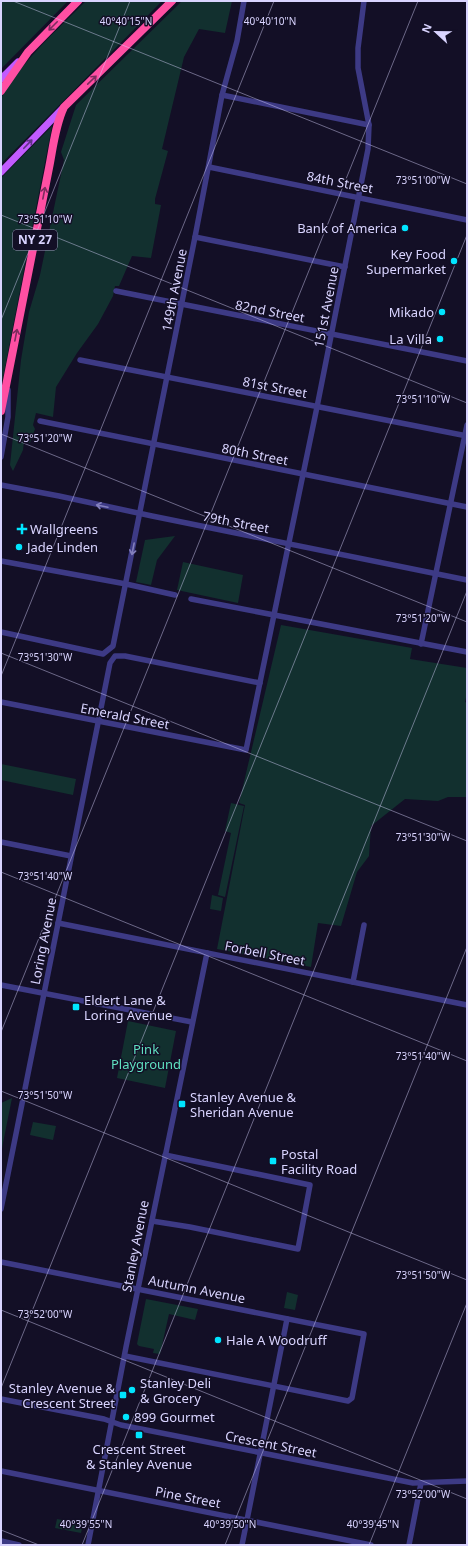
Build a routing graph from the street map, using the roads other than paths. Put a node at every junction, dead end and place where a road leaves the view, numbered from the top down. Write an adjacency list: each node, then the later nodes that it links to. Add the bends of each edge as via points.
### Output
1 (78, 1): 5 (highway, one-way to 5)
2 (172, 1): 9 (highway, NY 27, one-way to 2)
3 (244, 1): 8 (street, 149th Avenue, via 237,41)
4 (364, 1): 10 (street, 151st Avenue, via 358,68)
5 (28, 52): 6 (main road); 7 (highway)
6 (1, 79)
7 (1, 91)
8 (222, 95): 10 (street); 11 (street, 149th Avenue)
9 (64, 107): 12 (main road, one-way to 9); 22 (highway, NY 27, one-way to 9, via 48,168)
10 (369, 125): 13 (street, 151st Avenue, via 368,149)
11 (209, 168): 13 (street, 84th Street); 15 (street, 149th Avenue)
12 (1, 172)
13 (358, 197): 14 (street, 84th Street); 16 (street, 151st Avenue)
14 (467, 220)
15 (195, 237): 16 (street); 18 (street, 149th Avenue)
16 (345, 267): 19 (street, 151st Avenue)
17 (116, 291): 18 (street, 82nd Street)
18 (182, 305): 19 (street, 82nd Street); 23 (street, 149th Avenue)
19 (332, 335): 21 (street, 82nd Street); 24 (street, 151st Avenue)
20 (80, 360): 23 (street, 81st Street)
21 (467, 361)
22 (8, 373): 25 (highway, NY 27); 30 (street, via 8,417)
23 (168, 377): 24 (street, 81st Street); 29 (street, 149th Avenue)
24 (317, 407): 28 (street, 81st Street); 31 (street, 151st Avenue)
25 (1, 411)
26 (40, 421): 29 (street, 80th Street)
27 (467, 425): 28 (street)
28 (466, 436): 33 (street)
29 (154, 445): 31 (street, 80th Street); 35 (street, 149th Avenue)
30 (1, 457)
31 (303, 474): 33 (street, 80th Street); 36 (street, 151st Avenue)
32 (1, 486): 35 (street, 79th Street, one-way to 32)
33 (450, 504): 34 (street, 80th Street); 38 (street)
34 (467, 507)
35 (140, 514): 36 (street, 79th Street); 40 (street, 149th Avenue, one-way to 40)
36 (288, 544): 38 (street, 79th Street); 43 (street, 151st Avenue)
37 (1, 561): 40 (street)
38 (435, 574): 39 (street, 79th Street); 45 (street)
39 (467, 580)
40 (126, 584): 41 (street); 44 (street, via 113,646 103,654)
41 (175, 595)
42 (191, 599): 43 (street)
43 (273, 615): 45 (street); 47 (street)
44 (1, 632)
45 (421, 644): 46 (street)
46 (467, 652)
47 (260, 683): 49 (street, Loring Avenue, via 115,656 110,663); 49 (street, Emerald Street, via 246,750)
48 (1, 702): 49 (street, Emerald Street)
49 (98, 722): 51 (street, Loring Avenue)
50 (1, 842): 51 (street)
51 (71, 856): 52 (street, Loring Avenue)
52 (58, 923): 54 (street, Forbell Street); 57 (street, Loring Avenue)
53 (364, 925): 55 (street)
54 (206, 953): 55 (street, Forbell Street); 59 (street, Stanley Avenue)
55 (353, 982): 58 (street, Forbell Street)
56 (1, 985): 57 (street)
57 (44, 994): 59 (street); 61 (street, Loring Avenue)
58 (467, 1005)
59 (192, 1022): 60 (street, Stanley Avenue)
60 (165, 1155): 62 (street, Stanley Avenue); 62 (street, via 310,1185 298,1249)
61 (1, 1209)
62 (152, 1221): 64 (street, Stanley Avenue)
63 (1, 1262): 64 (street, Autumn Avenue)
64 (138, 1289): 65 (street, Autumn Avenue); 66 (street, Stanley Avenue)
65 (287, 1319): 67 (street); 67 (street, Autumn Avenue, via 364,1334 351,1400)
66 (125, 1356): 67 (street); 69 (street, Stanley Avenue)
67 (273, 1386): 70 (street)
68 (1, 1399): 69 (street, Crescent Street)
69 (112, 1422): 70 (street, Crescent Street); 74 (street, Stanley Avenue)
70 (260, 1453): 73 (street, Crescent Street); 75 (street)
71 (1, 1471): 74 (street, Pine Street)
72 (467, 1481): 73 (street, Crescent Street)
73 (421, 1483): 81 (street)
74 (99, 1491): 75 (street, Pine Street); 78 (street, Stanley Avenue)
75 (247, 1520): 79 (street); 80 (street, Pine Street)
76 (1, 1541): 77 (street)
77 (19, 1545)
78 (88, 1545)
79 (242, 1545)
80 (371, 1545)
81 (409, 1545)

